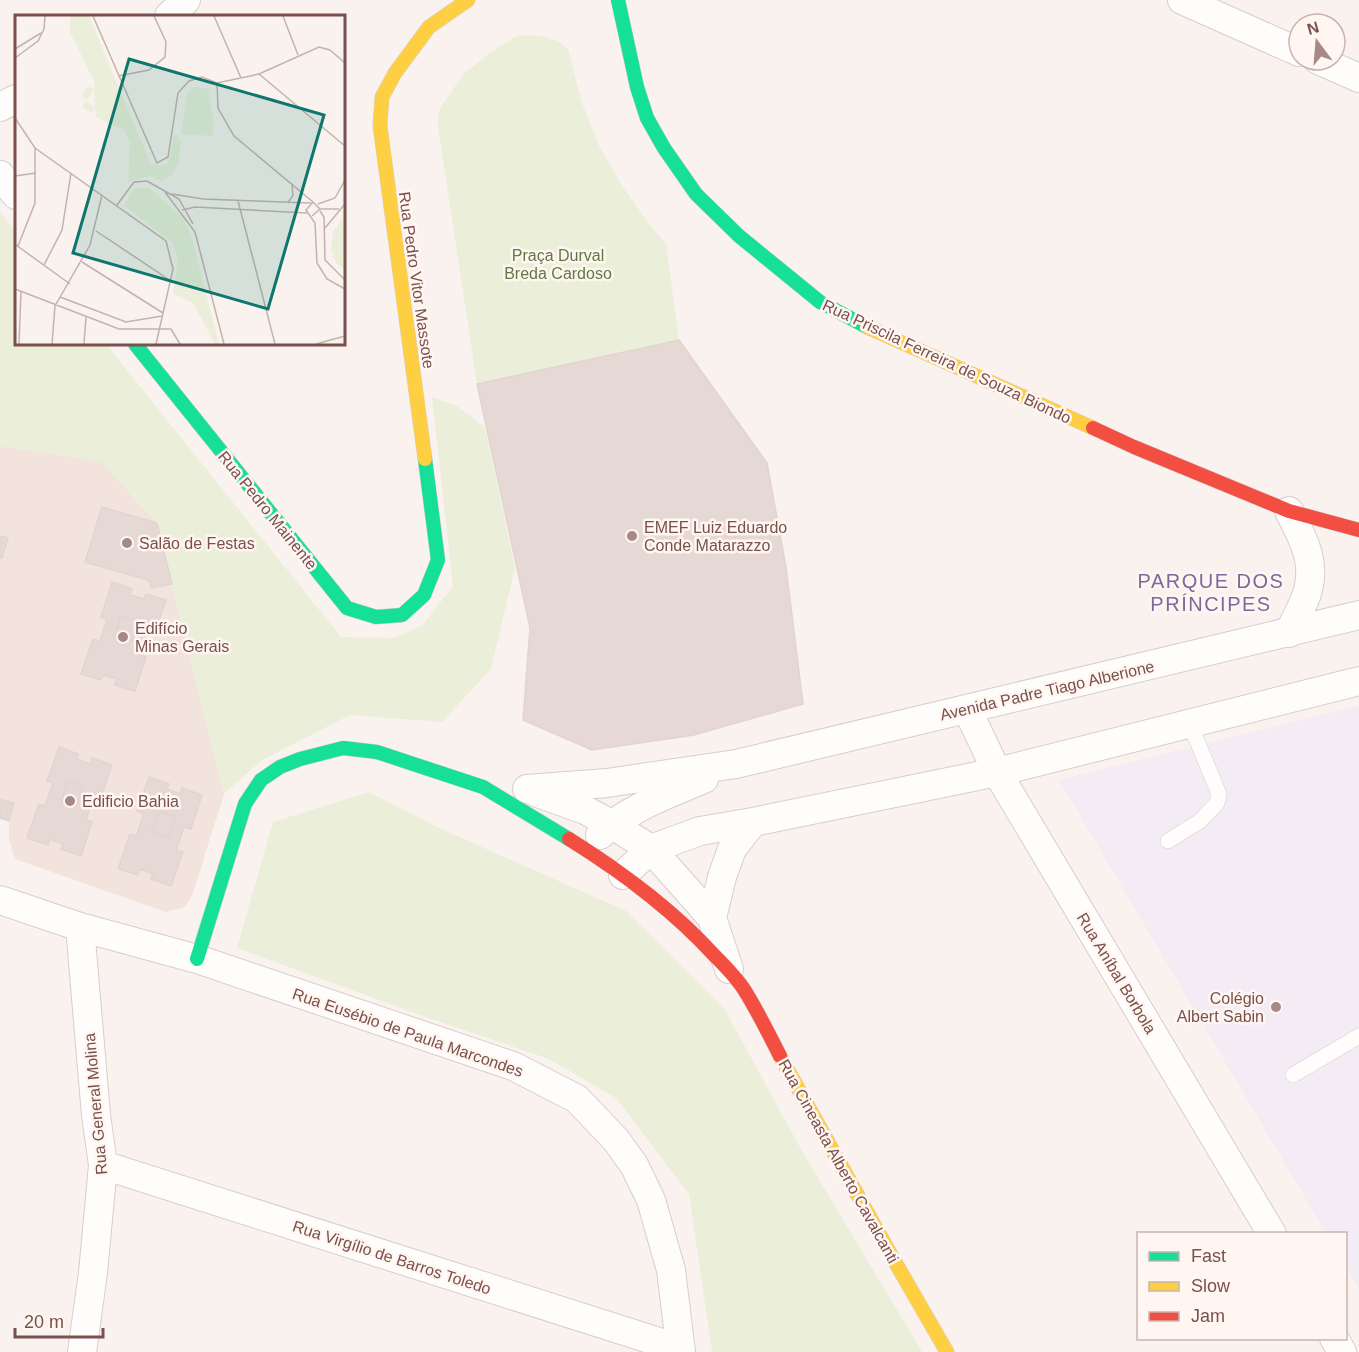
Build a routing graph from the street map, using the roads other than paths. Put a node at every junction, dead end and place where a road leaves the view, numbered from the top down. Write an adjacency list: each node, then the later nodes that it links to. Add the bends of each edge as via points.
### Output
1 (186, 0): 5 (street)
2 (468, 0): 14 (street, Rua Pedro Vitor Massote, via 429,27 382,97 380,126 438,560)
3 (618, 0): 12 (street, Rua Priscila Ferreira de Souza Biondo, via 637,87 663,148 696,194 731,229 819,302 866,327 1134,447)
4 (1182, 0): 6 (street)
5 (171, 15)
6 (1287, 47)
7 (15, 100): 8 (street)
8 (0, 107)
9 (0, 175): 10 (street)
10 (15, 194)
11 (136, 345): 14 (street, Rua Pedro Mainente, via 346,608 376,617 402,615)
12 (1288, 511): 13 (street, Rua Priscila Ferreira de Souza Biondo); 16 (street, via 1305,542 1310,571 1308,591)
13 (1359, 530)
14 (424, 595)
15 (1359, 615): 16 (street, Avenida Padre Tiago Alberione)
16 (1289, 633): 18 (street, Avenida Padre Tiago Alberione)
17 (1359, 681): 19 (street)
18 (967, 709): 20 (street, Avenida Padre Tiago Alberione); 21 (street, Rua Aníbal Borbola)
19 (1190, 724): 21 (street); 26 (lane, via 1219,794 1217,803 1200,821)
20 (736, 764): 23 (street, Avenida Padre Tiago Alberione, via 607,783); 25 (street, Avenida Padre Tiago Alberione)
21 (998, 772): 24 (street); 38 (street, Rua Aníbal Borbola)
22 (483, 788): 23 (street, Rua Cineasta Alberto Cavalcanti); 27 (street, Rua Cineasta Alberto Cavalcanti); 33 (street, Rua Cineasta Alberto Cavalcanti, via 360,749 343,748 280,767 261,780 245,804)
23 (527, 789): 25 (street, Rua Cineasta Alberto Cavalcanti)
24 (753, 822): 28 (street, via 700,831); 31 (street, via 732,849)
25 (611, 824): 27 (street, Avenida Padre Tiago Alberione); 28 (street, Rua Cineasta Alberto Cavalcanti)
26 (1168, 841)
27 (585, 849): 29 (street, Rua Cineasta Alberto Cavalcanti)
28 (651, 849): 29 (street); 31 (street, Rua Cineasta Alberto Cavalcanti)
29 (623, 875): 34 (street, Rua Cineasta Alberto Cavalcanti, via 674,915)
30 (0, 900): 32 (street, Rua Eusébio de Paula Marcondes)
31 (712, 918): 34 (street, Rua Cineasta Alberto Cavalcanti)
32 (80, 927): 33 (street, Rua Eusébio de Paula Marcondes); 37 (street, Rua General Molina)
33 (197, 959): 39 (street, Rua Eusébio de Paula Marcondes, via 513,1066 577,1099 616,1140 651,1200 671,1270)
34 (729, 971): 41 (street, Rua Cineasta Alberto Cavalcanti, via 744,990)
35 (1359, 1036): 36 (lane)
36 (1293, 1075)
37 (103, 1165): 39 (street, Rua Virgílio de Barros Toledo); 40 (street, Rua General Molina)
38 (1271, 1232)
39 (681, 1351)
40 (82, 1352)
41 (947, 1352)

